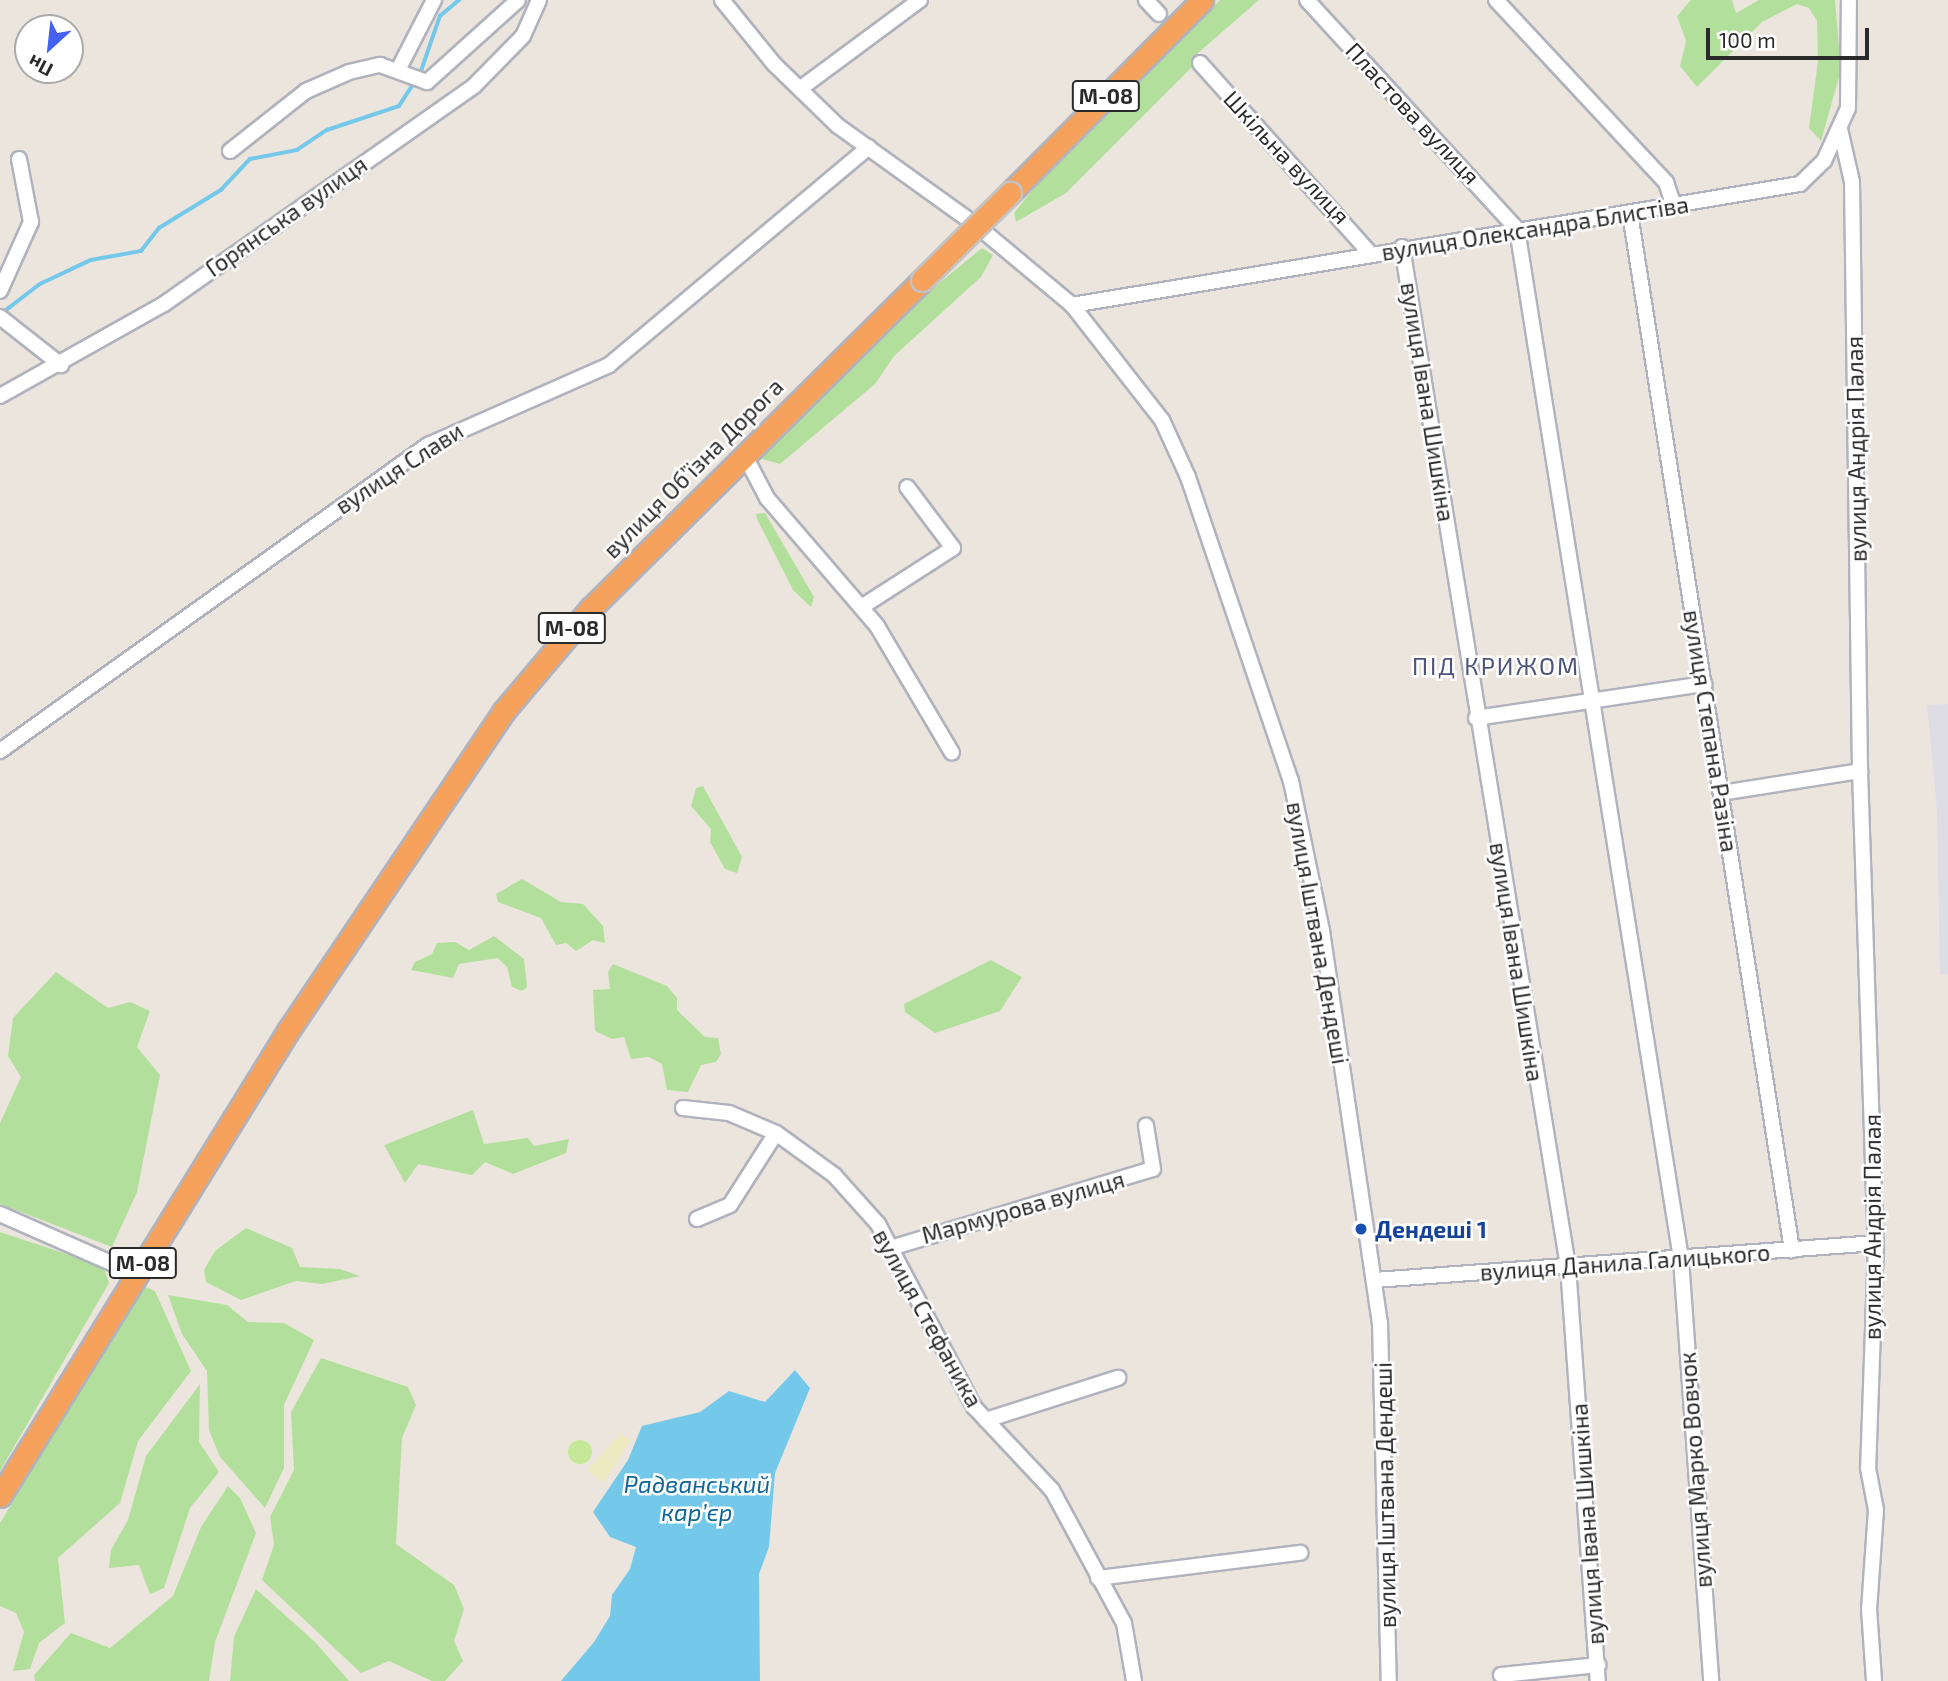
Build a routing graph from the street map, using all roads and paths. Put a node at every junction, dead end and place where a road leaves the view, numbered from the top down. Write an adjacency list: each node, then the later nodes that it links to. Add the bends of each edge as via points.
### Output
1 (434, 0): 13 (street)
2 (518, 0): 13 (street, via 433,79 416,79)
3 (540, 0): 29 (street, Горянська вулиця, via 523,36 474,86 164,304)
4 (722, 0): 14 (street)
5 (920, 0): 14 (street)
6 (1146, 0): 11 (street)
7 (1202, 0): 31 (highway, вулиця Обʼїзна Дорога / М-08, bridge)
8 (1307, 0): 22 (street, Пластова вулиця)
9 (1496, 0): 19 (street, via 1666,183)
10 (1849, 0): 15 (street, вулиця Олександра Блистіва, via 1851,95)
11 (1159, 13)
12 (1200, 63): 25 (street, Шкільна вулиця)
13 (398, 70): 17 (street, via 380,65 306,91)
14 (800, 88): 16 (street)
15 (1840, 129): 19 (street, вулиця Олександра Блистіва, via 1817,172 1800,184); 39 (street, вулиця Андрія Палая, via 1852,182)
16 (869, 147): 21 (street); 37 (street, вулиця Слави, via 610,365 489,414 428,445)
17 (230, 151)
18 (19, 159): 26 (street, via 31,222)
19 (1674, 206): 20 (street, вулиця Олександра Блистіва)
20 (1630, 212): 22 (street, вулиця Олександра Блистіва); 34 (street, вулиця Степана Разіна)
21 (966, 218)
22 (1517, 229): 24 (street, вулиця Олександра Блистіва); 35 (street, вулиця Марко Вовчок)
23 (987, 234): 27 (street, вулиця Іштвана Дендеші)
24 (1402, 247): 25 (street, вулиця Олександра Блистіва); 36 (street, вулиця Івана Шишкіна)
25 (1371, 254): 27 (street, вулиця Олександра Блистіва)
26 (0, 291)
27 (1072, 305): 52 (street, вулиця Іштвана Дендеші, via 1153,406 1175,446 1284,758 1317,898)
28 (3, 318): 29 (street)
29 (61, 365): 30 (street, Горянська вулиця)
30 (0, 396)
31 (744, 454): 33 (street, via 767,498); 51 (highway, вулиця Обʼїзна Дорога / М-08, via 591,608 503,712 288,1031)
32 (907, 487): 33 (street, via 953,548)
33 (863, 606): 38 (street)
34 (1704, 684): 35 (street); 40 (street, вулиця Степана Разіна)
35 (1590, 702): 36 (street); 49 (street, вулиця Марко Вовчок)
36 (1476, 718): 50 (street, вулиця Івана Шишкіна)
37 (0, 751)
38 (952, 753)
39 (1860, 771): 40 (street); 46 (street, вулиця Андрія Палая)
40 (1721, 793): 48 (street, вулиця Степана Разіна)
41 (683, 1108): 43 (street, вулиця Стефаника, via 729,1113)
42 (1146, 1126): 47 (street, Мармурова вулиця, via 1153,1169)
43 (776, 1133): 45 (street, via 730,1205); 47 (street, вулиця Стефаника, via 834,1175)
44 (0, 1214): 51 (street)
45 (697, 1219)
46 (1876, 1244): 48 (street, вулиця Данила Галицького); 64 (street, вулиця Андрія Палая, via 1868,1468 1877,1510 1870,1609)
47 (894, 1247): 54 (street, вулиця Стефаника, via 947,1362)
48 (1792, 1250): 49 (street, вулиця Данила Галицького)
49 (1681, 1259): 50 (street, вулиця Данила Галицького); 63 (street, вулиця Марко Вовчок)
50 (1568, 1266): 52 (street, вулиця Данила Галицького); 58 (street, вулиця Івана Шишкіна)
51 (136, 1274): 55 (highway, М-08)
52 (1375, 1280): 61 (street, вулиця Іштвана Дендеші, via 1385,1390)
53 (1118, 1378): 54 (street)
54 (986, 1420): 57 (street, вулиця Стефаника, via 1048,1484)
55 (0, 1496)
56 (1300, 1553): 57 (street)
57 (1098, 1578): 60 (street, вулиця Стефаника, via 1130,1638)
58 (1598, 1665): 59 (street); 62 (street, вулиця Івана Шишкіна)
59 (1501, 1675)
60 (1134, 1681)
61 (1389, 1681)
62 (1598, 1681)
63 (1711, 1681)
64 (1874, 1681)

